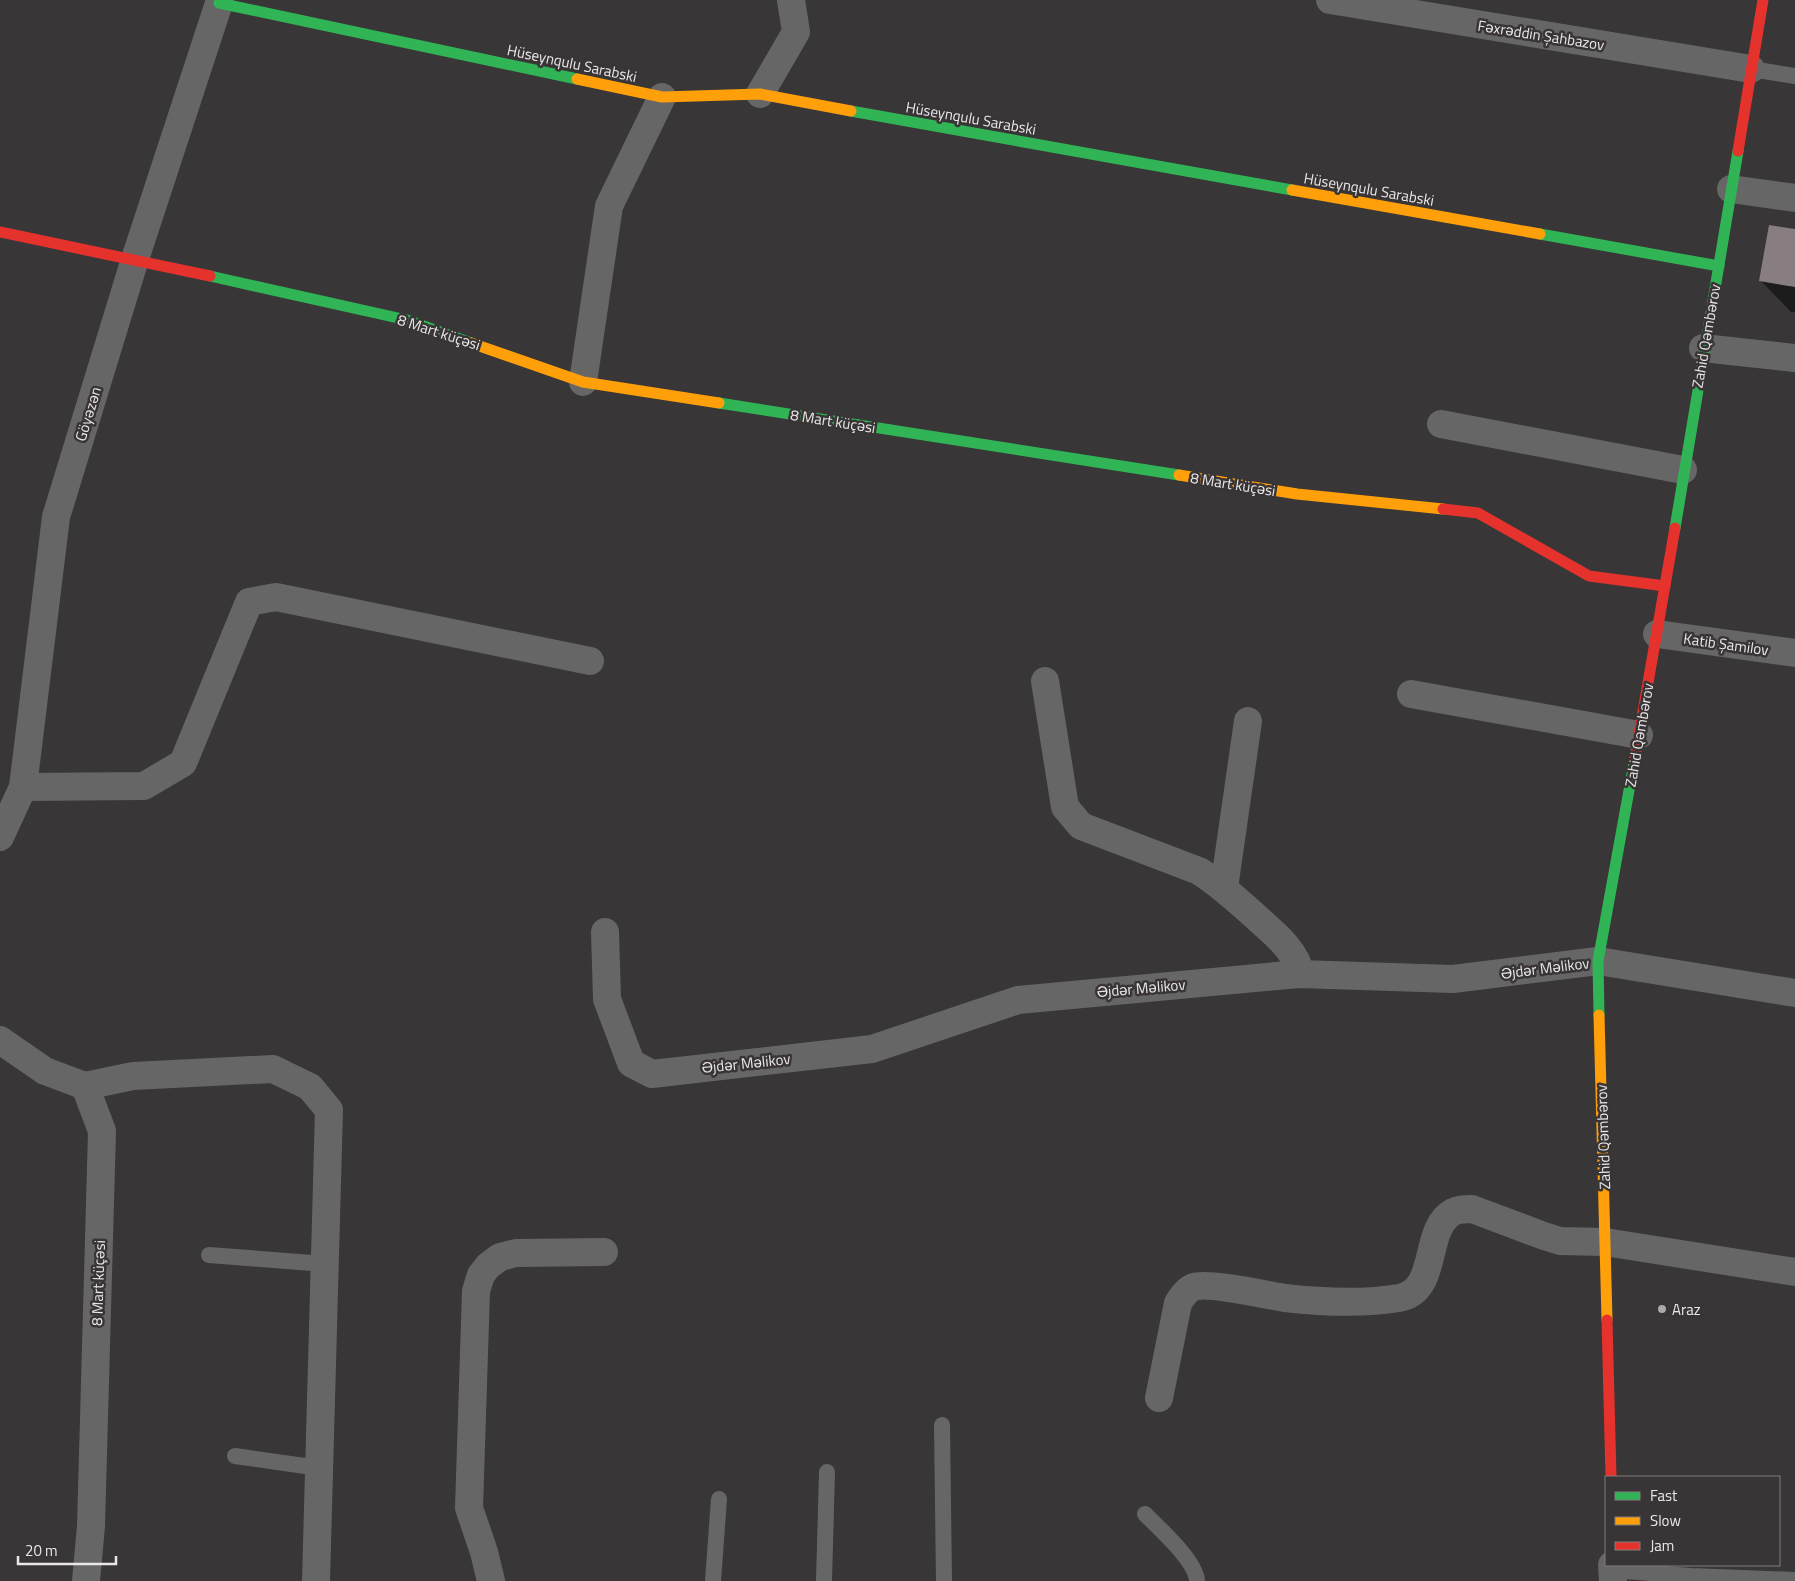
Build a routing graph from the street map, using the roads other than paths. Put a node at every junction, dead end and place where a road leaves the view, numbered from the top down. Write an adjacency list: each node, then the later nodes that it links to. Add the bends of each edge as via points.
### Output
1 (790, 0): 7 (street, via 796,32)
2 (1330, 0): 5 (street, Fəxrəddin Şahbazov)
3 (1763, 0): 5 (street, Zahid Qəmbərov)
4 (220, 2): 8 (street, Hüseynqulu Sarabski); 12 (street, Göyəzən)
5 (1751, 69): 6 (lane); 9 (street, Zahid Qəmbərov)
6 (1795, 76)
7 (760, 94): 8 (street, Hüseynqulu Sarabski); 13 (street, Hüseynqulu Sarabski)
8 (662, 97): 16 (street, via 609,206)
9 (1731, 189): 10 (street); 13 (street, Zahid Qəmbərov)
10 (1795, 198)
11 (0, 232): 12 (street, 8 Mart küçəsi)
12 (135, 259): 16 (street, 8 Mart küçəsi, via 407,320); 27 (street, Göyəzən, via 56,517)
13 (1719, 266): 14 (street, Zahid Qəmbərov)
14 (1704, 348): 15 (street); 18 (street, Zahid Qəmbərov)
15 (1795, 358)
16 (583, 382): 19 (street, 8 Mart küçəsi, via 1297,494 1478,514 1589,576)
17 (1441, 424): 18 (street)
18 (1684, 470): 19 (street, Zahid Qəmbərov)
19 (1665, 586): 20 (street, Zahid Qəmbərov)
20 (1657, 634): 21 (street, Katib Şamilov); 26 (street, Zahid Qəmbərov)
21 (1795, 653)
22 (590, 661): 27 (street, via 276,597 249,602 183,763 144,786)
23 (1045, 681): 29 (street, via 1065,807 1081,826 1198,872)
24 (1411, 694): 26 (street)
25 (1248, 721): 29 (street)
26 (1639, 735): 31 (street, Zahid Qəmbərov)
27 (23, 787): 28 (street, Göyəzən)
28 (0, 837)
29 (1224, 888): 32 (street, via 1288,949)
30 (605, 932): 32 (street, Əjdər Məlikov, via 607,999 631,1063 652,1074 872,1049 1018,1000)
31 (1598, 961): 32 (street, Əjdər Məlikov, via 1453,979); 33 (street, Əjdər Məlikov); 36 (street, Zahid Qəmbərov)
32 (1299, 974)
33 (1795, 993)
34 (0, 1040): 35 (street, via 45,1071)
35 (86, 1086): 39 (street, via 133,1076 273,1069 310,1087 329,1110); 51 (street, 8 Mart küçəsi, via 102,1131 91,1516)
36 (1606, 1242): 40 (street); 41 (street, via 1560,1241 1472,1209 1462,1209 1453,1212 1440,1225 1422,1283 1400,1298 1342,1302 1286,1298 1210,1286 1194,1287 1178,1303); 46 (street, Zahid Qəmbərov)
37 (604, 1252): 53 (street, via 516,1254 500,1257 481,1275 476,1291 469,1508)
38 (209, 1254): 39 (lane)
39 (325, 1264): 44 (street)
40 (1795, 1272)
41 (1159, 1398)
42 (942, 1425): 56 (lane)
43 (235, 1456): 44 (lane)
44 (319, 1468): 52 (street)
45 (827, 1472): 55 (lane)
46 (1611, 1476)
47 (719, 1499): 54 (lane)
48 (1144, 1514): 57 (lane, via 1182,1551 1197,1575)
49 (1612, 1572): 50 (lane)
50 (1795, 1580)
51 (86, 1581)
52 (316, 1581)
53 (491, 1581)
54 (713, 1581)
55 (824, 1581)
56 (944, 1581)
57 (1197, 1581)

